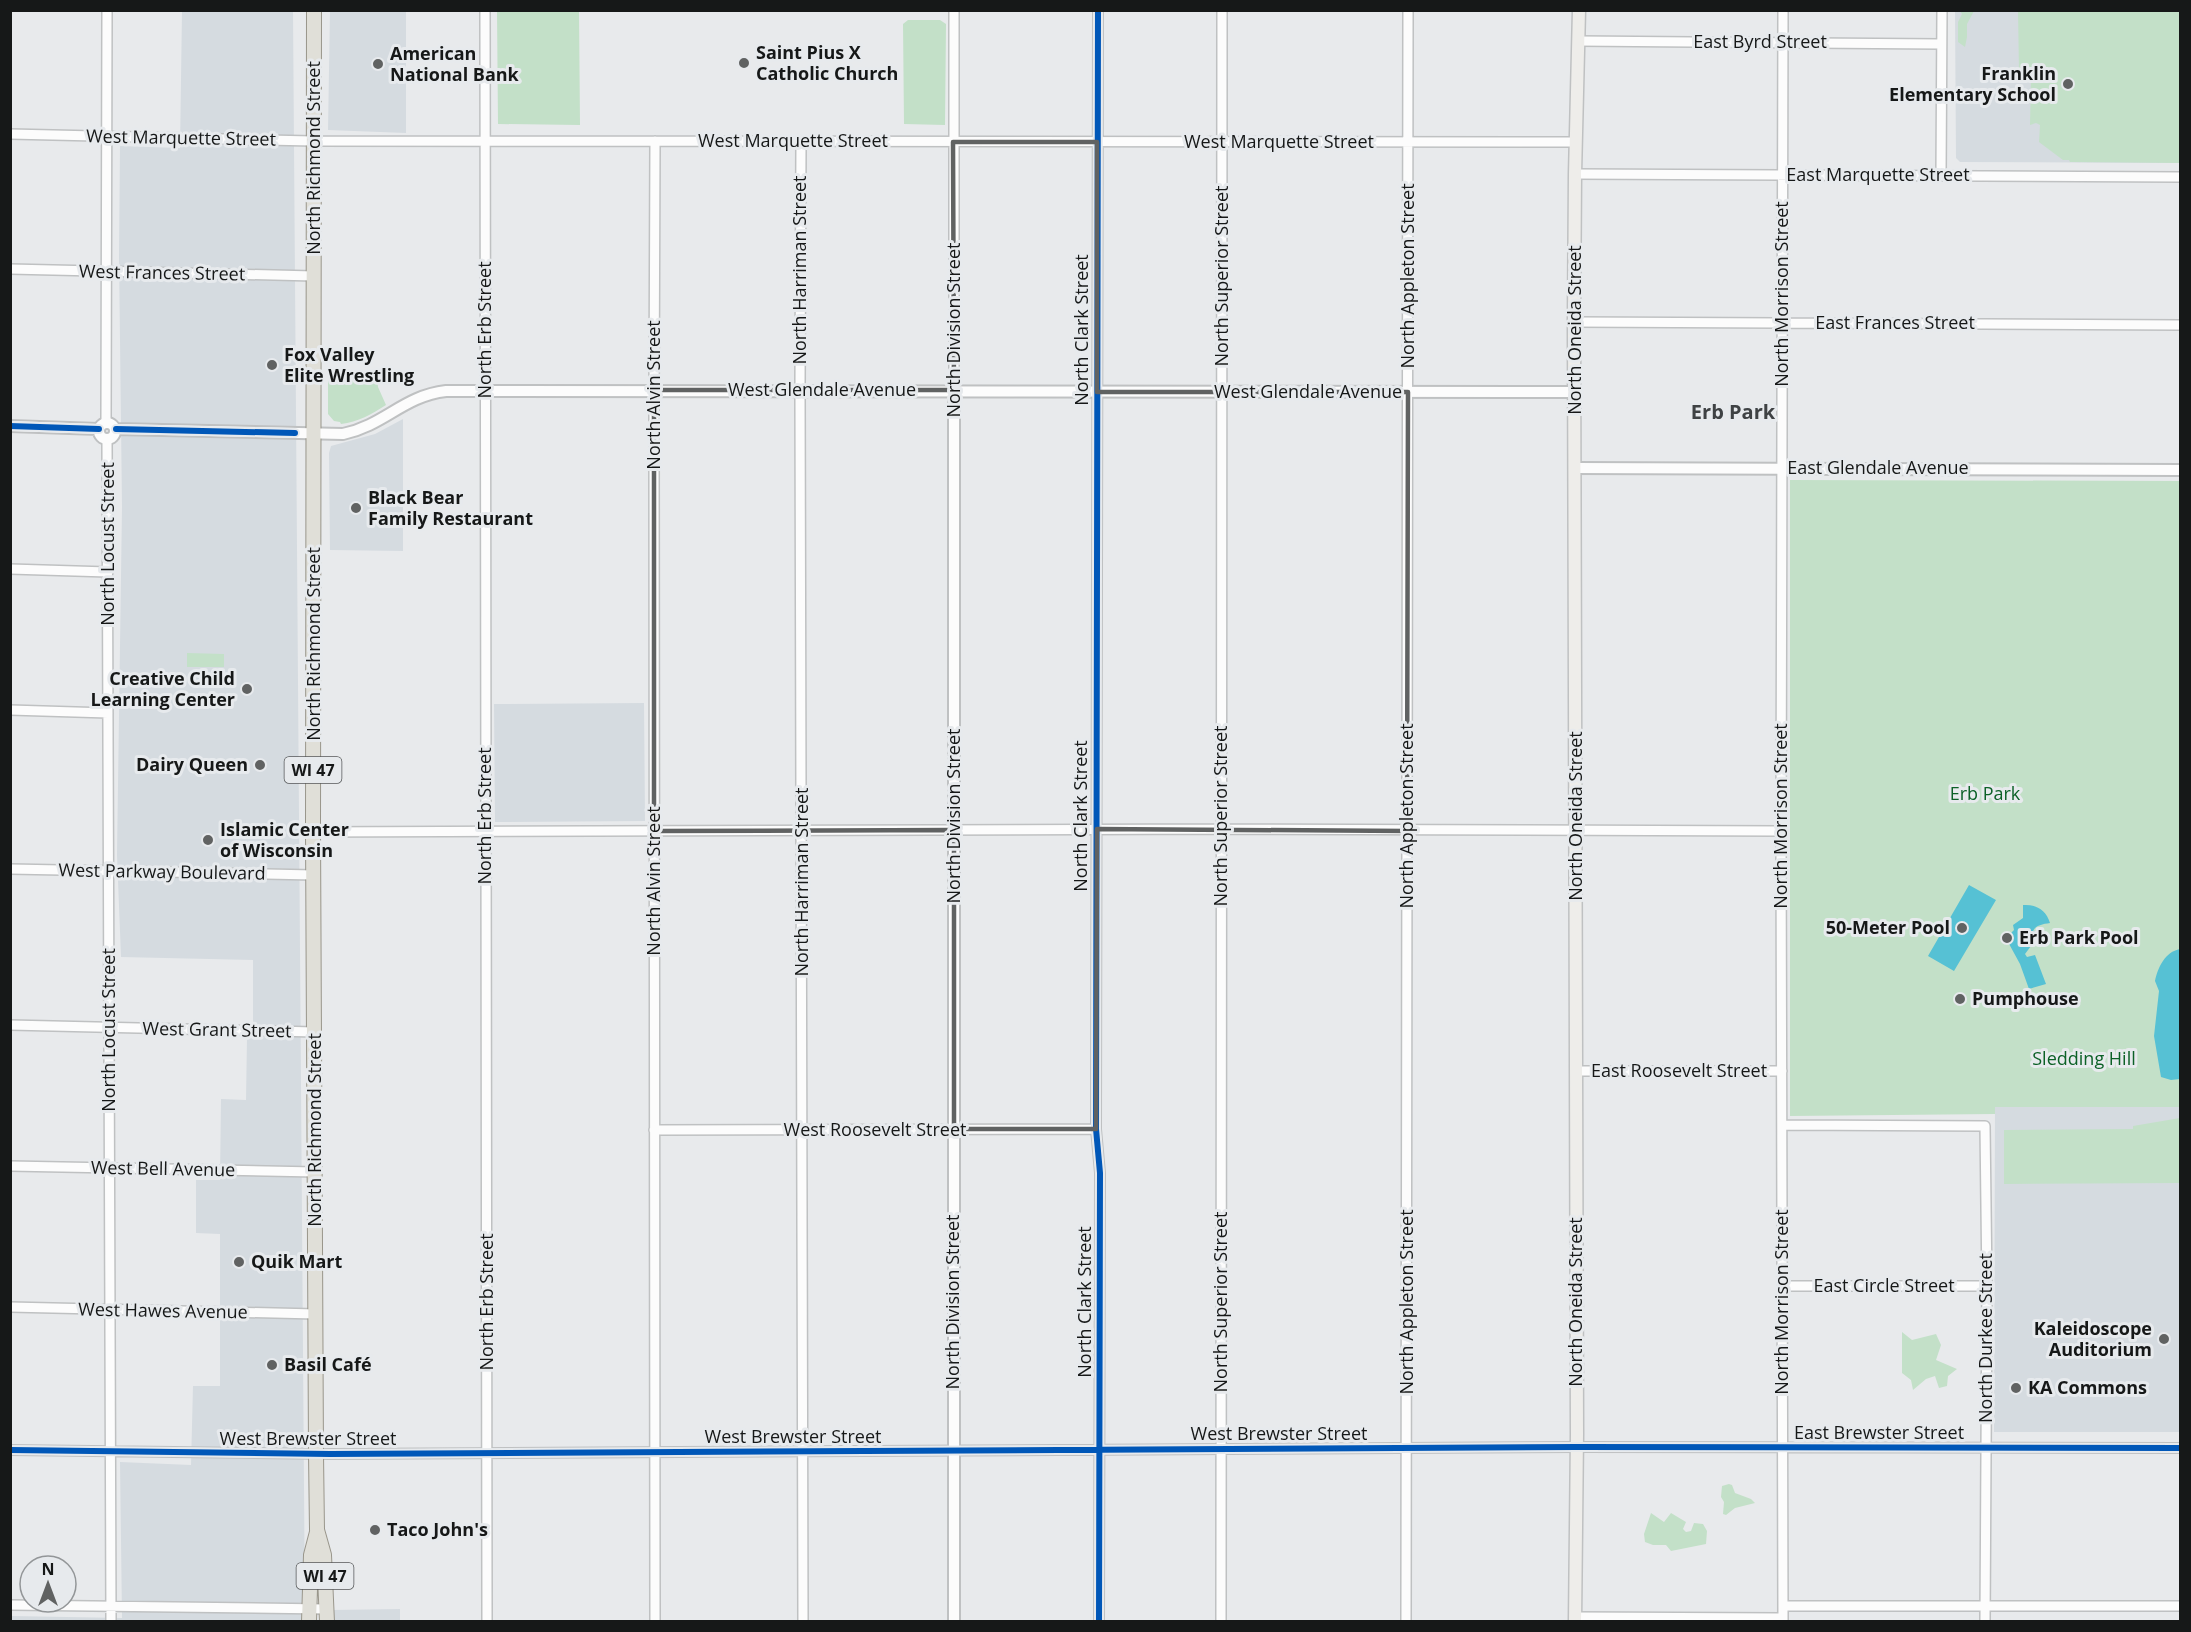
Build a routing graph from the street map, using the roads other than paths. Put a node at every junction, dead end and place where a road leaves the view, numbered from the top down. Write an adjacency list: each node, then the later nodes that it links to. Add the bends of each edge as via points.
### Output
1 (107, 10): 15 (street)
2 (314, 10): 17 (main road, North Richmond Street / WI 47)
3 (485, 10): 16 (street, North Erb Street)
4 (954, 10): 20 (street, North Division Street)
5 (1098, 10): 21 (street, North Clark Street)
6 (1222, 10): 22 (street, North Superior Street)
7 (1408, 10): 23 (street, North Appleton Street)
8 (1579, 10): 11 (main road, North Oneida Street)
9 (1783, 10): 12 (street, North Morrison Street)
10 (1942, 10): 13 (street)
11 (1578, 41): 12 (street, East Byrd Street); 24 (main road, North Oneida Street)
12 (1784, 42): 13 (street, East Byrd Street); 26 (street, North Morrison Street)
13 (1941, 44): 27 (street)
14 (10, 134): 15 (street, West Marquette Street)
15 (107, 136): 17 (street, West Marquette Street); 30 (street)
16 (485, 140): 17 (street, West Marquette Street); 18 (street, West Marquette Street); 38 (street, North Erb Street)
17 (313, 141): 31 (main road, North Richmond Street / WI 47)
18 (655, 141): 19 (street, West Marquette Street); 35 (street, North Alvin Street)
19 (801, 142): 20 (street, West Marquette Street); 36 (street, North Harriman Street)
20 (953, 142): 21 (street, West Marquette Street); 37 (street, North Division Street)
21 (1097, 142): 22 (street, West Marquette Street); 40 (street, North Clark Street)
22 (1222, 142): 23 (street, West Marquette Street); 39 (street, North Superior Street)
23 (1407, 142): 24 (street, West Marquette Street); 41 (street, North Appleton Street)
24 (1575, 142): 25 (main road, North Oneida Street)
25 (1575, 174): 26 (street, East Marquette Street); 32 (main road, North Oneida Street)
26 (1782, 175): 27 (street, East Marquette Street); 33 (street, North Morrison Street)
27 (1941, 175): 28 (street, East Marquette Street)
28 (2181, 177)
29 (10, 269): 30 (street, West Frances Street)
30 (108, 272): 31 (street, West Frances Street); 44 (street)
31 (314, 276): 45 (main road, North Richmond Street / WI 47)
32 (1574, 322): 33 (street, East Frances Street); 42 (main road, North Oneida Street)
33 (1783, 323): 34 (street, East Frances Street); 47 (street, North Morrison Street)
34 (2181, 325)
35 (654, 390): 36 (street, West Glendale Avenue); 38 (street, West Glendale Avenue); 59 (street, North Alvin Street)
36 (800, 390): 37 (street, West Glendale Avenue); 55 (street, North Harriman Street)
37 (954, 390): 40 (street, West Glendale Avenue); 56 (street, North Division Street)
38 (485, 391): 45 (street, West Glendale Avenue, via 434,392 410,400 360,430); 58 (street, North Erb Street)
39 (1222, 391): 40 (street, West Glendale Avenue); 41 (street, West Glendale Avenue); 54 (street, North Superior Street)
40 (1097, 392): 57 (street, North Clark Street)
41 (1408, 392): 42 (street, West Glendale Avenue); 60 (street, North Appleton Street)
42 (1575, 392): 48 (main road, North Oneida Street)
43 (10, 426): 44 (street, West Glendale Avenue)
44 (107, 427): 45 (street, West Glendale Avenue); 46 (street, via 114,436)
45 (314, 434): 63 (main road, North Richmond Street / WI 47)
46 (107, 439): 51 (street, North Locust Street)
47 (1781, 467): 48 (street, East Glendale Avenue); 49 (street, East Glendale Avenue); 62 (street, North Morrison Street)
48 (1575, 468): 61 (main road, North Oneida Street)
49 (2181, 470)
50 (10, 569): 51 (street)
51 (108, 572): 53 (street, North Locust Street)
52 (10, 710): 53 (street)
53 (108, 713): 65 (street, North Locust Street)
54 (1221, 829): 57 (street); 60 (street); 90 (street, North Superior Street)
55 (802, 830): 56 (street); 59 (street); 76 (street, North Harriman Street)
56 (954, 830): 57 (street); 73 (street, North Division Street)
57 (1097, 830): 74 (street, North Clark Street)
58 (485, 831): 59 (street); 63 (street); 96 (street, North Erb Street)
59 (654, 831): 75 (street, North Alvin Street)
60 (1407, 831): 61 (street); 86 (street, North Appleton Street)
61 (1576, 831): 62 (street); 70 (main road, North Oneida Street)
62 (1781, 831): 71 (street, North Morrison Street)
63 (313, 832): 66 (main road, North Richmond Street / WI 47)
64 (10, 869): 65 (street, West Parkway Boulevard)
65 (108, 871): 66 (street, West Parkway Boulevard); 68 (street, North Locust Street)
66 (314, 876): 69 (main road, North Richmond Street / WI 47)
67 (10, 1025): 68 (street, West Grant Street)
68 (110, 1027): 69 (street, West Grant Street); 78 (street, North Locust Street)
69 (315, 1032): 79 (main road, North Richmond Street / WI 47)
70 (1576, 1071): 71 (street, East Roosevelt Street); 85 (main road, North Oneida Street)
71 (1782, 1071): 72 (street, North Morrison Street)
72 (1783, 1125): 80 (street, North Morrison Street); 81 (street, North Durkee Street, via 1985,1126)
73 (954, 1129): 74 (street, West Roosevelt Street); 76 (street, West Roosevelt Street); 93 (street, North Division Street)
74 (1096, 1129): 92 (street, North Clark Street, via 1100,1173)
75 (654, 1130): 76 (street, West Roosevelt Street); 97 (street, North Alvin Street)
76 (801, 1130): 95 (street, North Harriman Street)
77 (10, 1166): 78 (street, West Bell Avenue)
78 (110, 1168): 79 (street, West Bell Avenue); 83 (street, North Locust Street)
79 (316, 1172): 84 (main road, North Richmond Street / WI 47)
80 (1782, 1286): 81 (street, East Circle Street); 87 (street, North Morrison Street)
81 (1987, 1286): 88 (street, North Durkee Street)
82 (10, 1308): 83 (street, West Hawes Avenue)
83 (110, 1310): 84 (street, West Hawes Avenue); 94 (street, North Locust Street)
84 (316, 1314): 98 (main road, North Richmond Street / WI 47)
85 (1577, 1447): 86 (street, West Brewster Street); 87 (street, East Brewster Street); 107 (main road, North Oneida Street)
86 (1407, 1448): 90 (street, West Brewster Street); 116 (street, North Appleton Street)
87 (1783, 1448): 88 (street, East Brewster Street); 102 (street, North Morrison Street)
88 (1986, 1448): 89 (street, East Brewster Street); 103 (street, North Durkee Street)
89 (2181, 1448)
90 (1221, 1449): 92 (street, West Brewster Street); 115 (street, North Superior Street)
91 (10, 1450): 94 (street, West Brewster Street)
92 (1100, 1450): 93 (street, West Brewster Street); 114 (street, North Clark Street)
93 (953, 1451): 95 (street, West Brewster Street); 113 (street, North Division Street)
94 (111, 1452): 98 (street, West Brewster Street); 101 (street, North Locust Street)
95 (803, 1452): 97 (street, West Brewster Street); 112 (street, North Harriman Street)
96 (487, 1453): 97 (street, West Brewster Street); 98 (street, West Brewster Street); 110 (street, North Erb Street)
97 (656, 1453): 111 (street, North Alvin Street)
98 (316, 1454): 99 (main road, North Richmond Street / WI 47)
99 (317, 1530): 105 (main road, North Richmond Street / WI 47, via 311,1555); 106 (main road, North Richmond Street / WI 47, via 324,1555)
100 (10, 1605): 101 (street)
101 (111, 1606): 105 (street); 109 (street, North Locust Street)
102 (1784, 1606): 103 (street); 108 (street, North Morrison Street)
103 (1984, 1606): 104 (street); 117 (street, North Durkee Street)
104 (2181, 1606)
105 (309, 1615): 106 (street)
106 (327, 1615)
107 (1575, 1619): 108 (street)
108 (1784, 1620)
109 (111, 1622)
110 (487, 1622)
111 (655, 1622)
112 (803, 1622)
113 (954, 1622)
114 (1099, 1622)
115 (1221, 1622)
116 (1406, 1622)
117 (1985, 1622)

